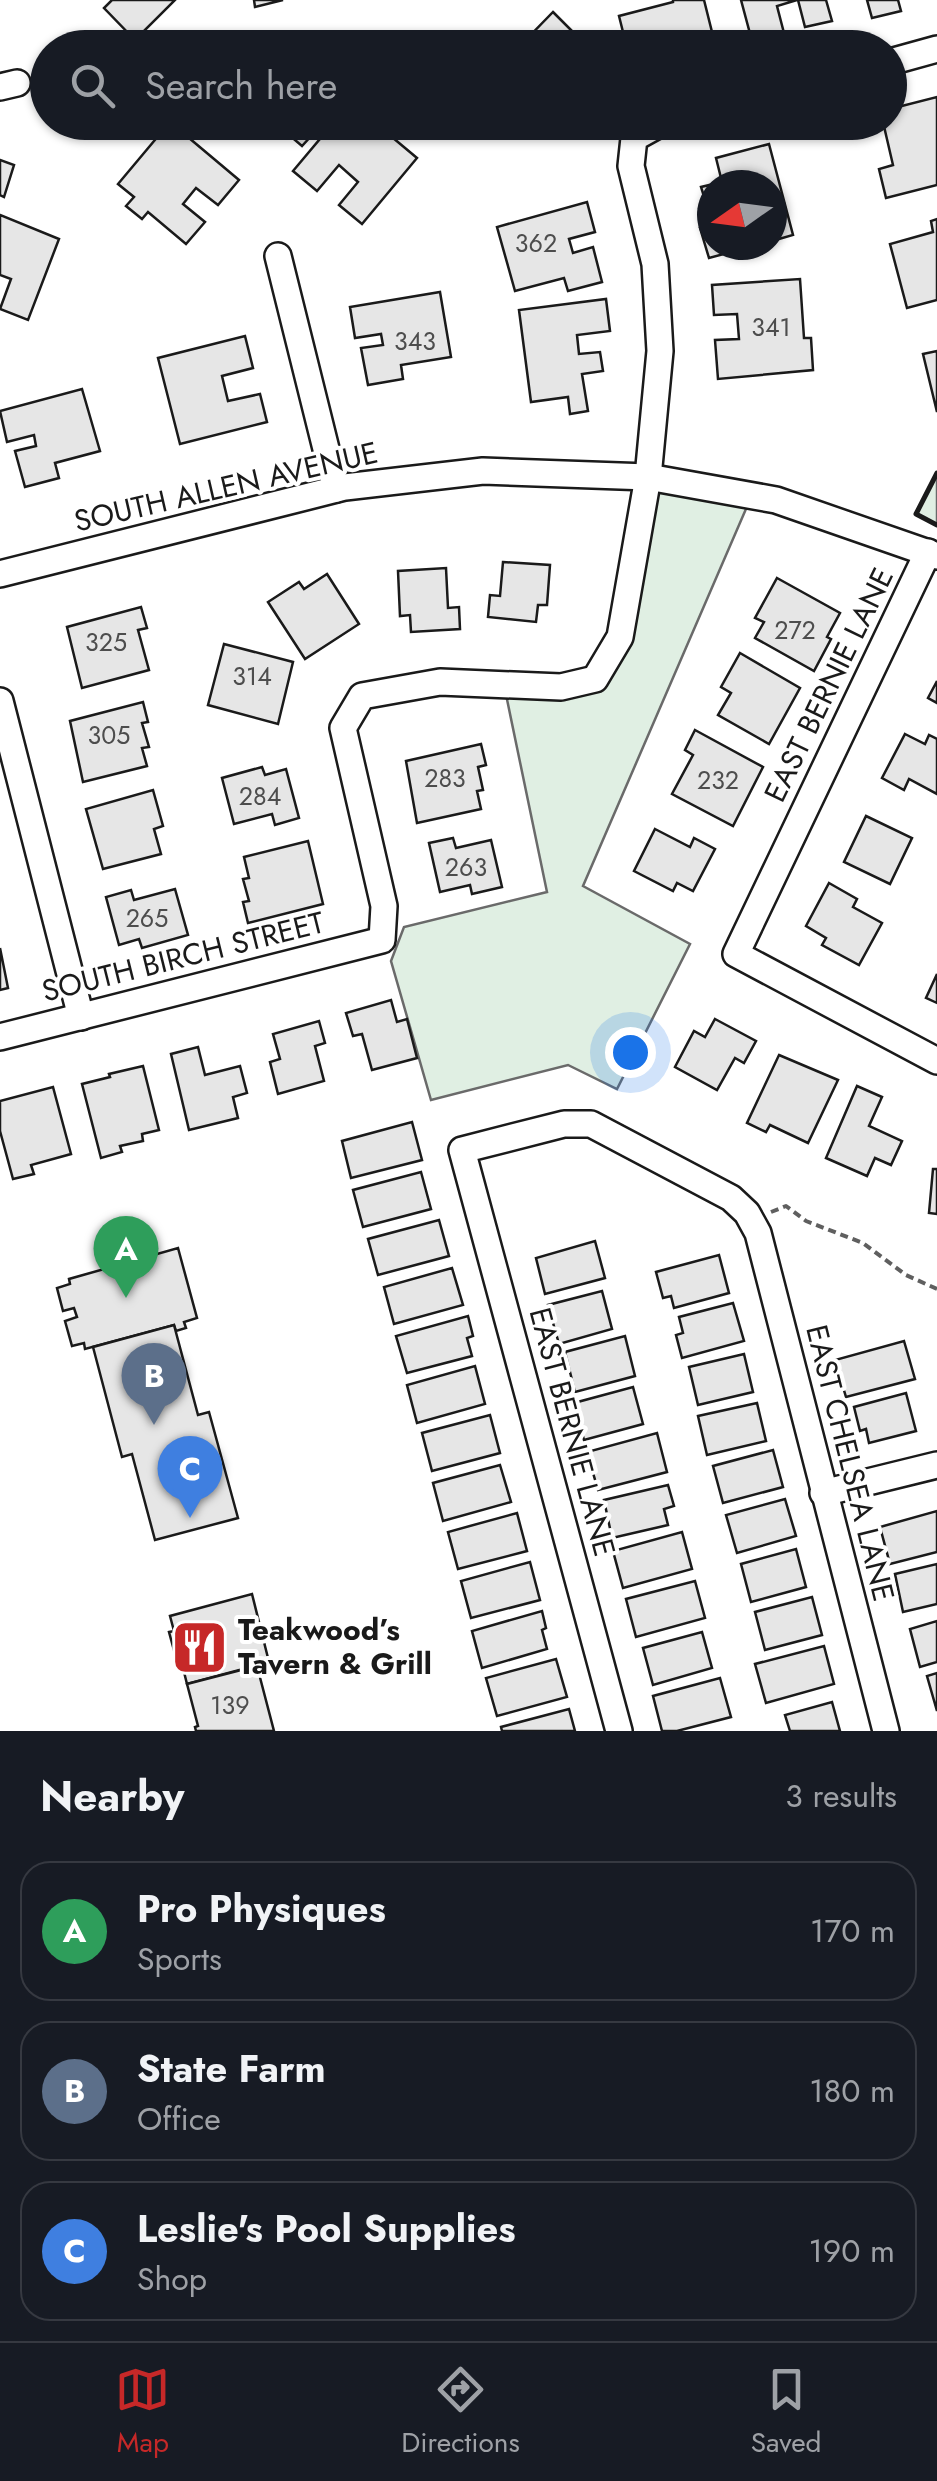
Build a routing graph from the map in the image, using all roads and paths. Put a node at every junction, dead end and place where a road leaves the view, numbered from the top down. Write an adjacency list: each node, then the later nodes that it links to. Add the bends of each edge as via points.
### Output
1 (937, 49): 2 (street)
2 (907, 57)
3 (634, 140): 5 (street, via 630,166 655,264 660,351)
4 (278, 256): 6 (street)
5 (648, 477): 6 (street, SOUTH ALLEN AVENUE, via 483,472); 7 (street, SOUTH ALLEN AVENUE, via 776,500); 10 (street, SOUTH BIRCH STREET, via 620,637 595,679 561,687 440,682 362,696 342,728 384,906 382,940)
6 (336, 489): 8 (street, SOUTH ALLEN AVENUE)
7 (933, 554): 12 (street, EAST BERNIE LANE, via 736,954)
8 (0, 574)
9 (0, 700): 10 (street)
10 (81, 1017): 11 (street, SOUTH BIRCH STREET)
11 (0, 1038)
12 (937, 1061)
13 (749, 1216): 14 (path, via 786,1206 806,1222 863,1242); 16 (street, EAST CHELSEA LANE); 17 (street, EAST BERNIE LANE, via 731,1198 591,1124 564,1124 462,1150)
14 (937, 1289)
15 (937, 1465): 16 (street)
16 (824, 1493): 18 (street, EAST CHELSEA LANE)
17 (619, 1731)
18 (886, 1731)

